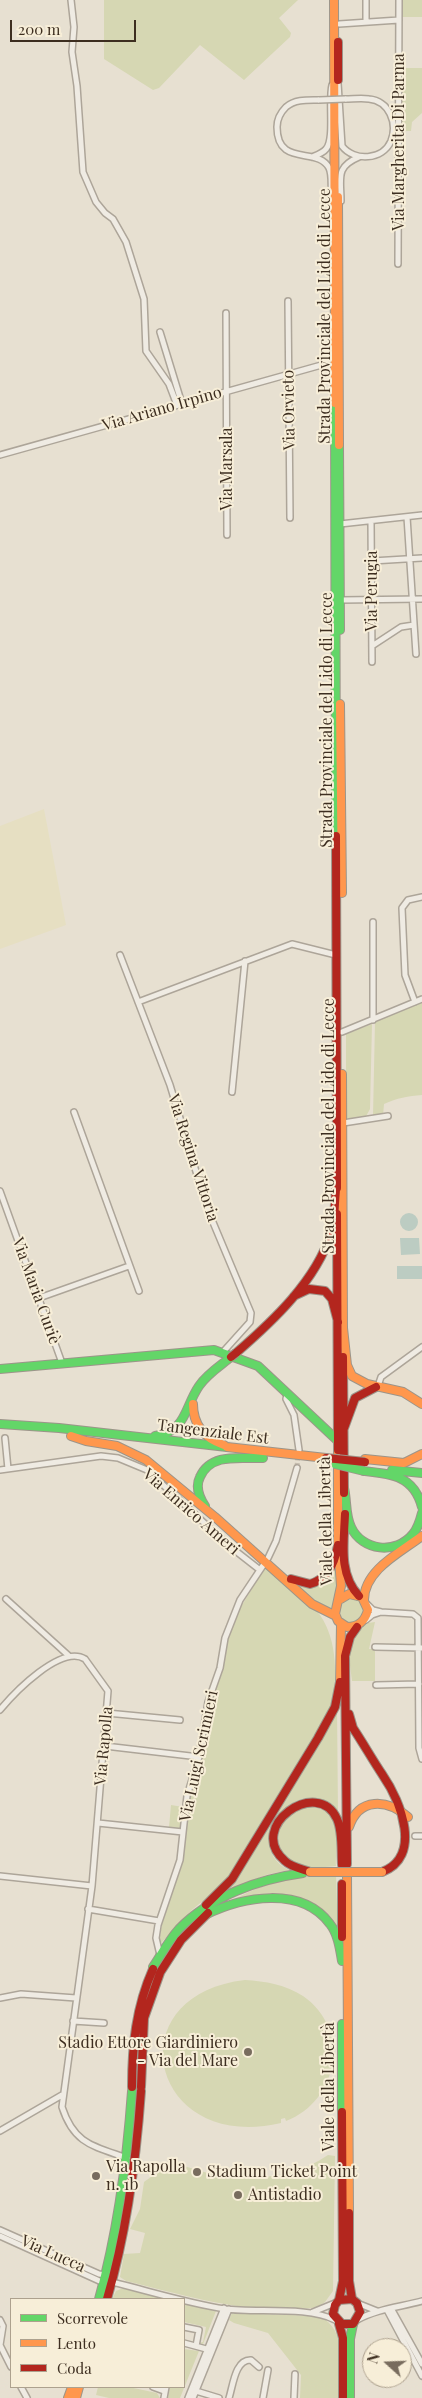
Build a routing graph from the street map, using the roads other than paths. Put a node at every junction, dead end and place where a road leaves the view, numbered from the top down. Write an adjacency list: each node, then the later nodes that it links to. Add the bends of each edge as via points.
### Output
1 (71, 0): 24 (street, via 72,52 78,86 84,172 96,202 113,219 126,242 144,299 146,351)
2 (334, 0): 9 (main road, Strada Provinciale del Lido di Lecce)
3 (339, 0): 8 (main road, Strada Provinciale del Lido di Lecce)
4 (366, 0): 7 (street)
5 (399, 0): 6 (street, Via Margherita Di Parma)
6 (399, 20): 7 (street); 10 (street, Via Margherita Di Parma)
7 (366, 22): 8 (street)
8 (338, 24): 9 (main road, Strada Provinciale del Lido di Lecce)
9 (335, 83): 11 (street, via 330,95 330,142 323,153); 12 (street, via 342,146); 13 (main road, Strada Provinciale del Lido di Lecce); 14 (main road, Strada Provinciale del Lido di Lecce)
10 (396, 129): 11 (street, bridge, via 391,114 382,103 370,98 296,101 280,114 277,135 287,150 298,156); 12 (street, via 382,152); 15 (street, Via Margherita Di Parma)
11 (312, 157): 13 (street, via 330,169)
12 (360, 157): 14 (street, via 342,169)
13 (333, 207): 19 (main road, Strada Provinciale del Lido di Lecce)
14 (338, 214): 30 (main road, Strada Provinciale del Lido di Lecce)
15 (398, 264)
16 (288, 301): 21 (street, Via Orvieto)
17 (226, 313): 23 (street, Via Marsala)
18 (160, 332): 24 (street)
19 (333, 344): 20 (street); 22 (main road, Strada Provinciale del Lido di Lecce)
20 (325, 364): 21 (street, Via Ariano Irpino); 22 (street)
21 (289, 374): 23 (street, Via Ariano Irpino); 28 (street, Via Orvieto)
22 (334, 378): 30 (main road, Strada Provinciale del Lido di Lecce)
23 (226, 392): 24 (street, Via Ariano Irpino); 31 (street, Via Marsala)
24 (179, 405): 25 (street, Via Ariano Irpino)
25 (0, 455)
26 (422, 515): 27 (street)
27 (407, 517): 29 (street); 33 (street)
28 (290, 518)
29 (372, 521): 30 (street); 34 (street, Via Perugia)
30 (337, 524): 37 (main road, Strada Provinciale del Lido di Lecce); 45 (main road, Strada Provinciale del Lido di Lecce)
31 (227, 535)
32 (422, 558): 33 (street)
33 (409, 559): 34 (street); 35 (street)
34 (372, 561): 38 (street, Via Perugia)
35 (412, 599): 36 (street); 38 (street); 39 (street)
36 (422, 599)
37 (341, 600): 38 (street); 52 (main road, Strada Provinciale del Lido di Lecce)
38 (372, 600): 40 (street, Via Perugia)
39 (414, 625): 40 (street, via 401,627); 41 (street)
40 (372, 646): 42 (street, Via Perugia)
41 (416, 654)
42 (372, 662)
43 (422, 897): 50 (street, via 408,900 402,908 405,975)
44 (373, 922): 51 (street)
45 (336, 955): 47 (street, via 292,944); 57 (main road, Strada Provinciale del Lido di Lecce)
46 (120, 956): 49 (street, Via Regina Vittoria)
47 (245, 961): 49 (street); 53 (street)
48 (422, 999): 50 (street)
49 (138, 1002): 65 (street, Via Regina Vittoria, via 170,1085 207,1208 251,1313 250,1322)
50 (416, 1002): 51 (street)
51 (373, 1020): 52 (street)
52 (342, 1032): 56 (main road, Strada Provinciale del Lido di Lecce)
53 (232, 1092)
54 (74, 1112): 59 (street)
55 (388, 1116): 56 (street)
56 (343, 1123): 63 (main road, Strada Provinciale del Lido di Lecce)
57 (337, 1183): 62 (main road, via 334,1220 328,1243); 63 (main road, Strada Provinciale del Lido di Lecce)
58 (0, 1191): 61 (street, Via Maria Curiè)
59 (129, 1266): 60 (street); 61 (street)
60 (138, 1291)
61 (38, 1298): 66 (street, Via Maria Curiè)
62 (287, 1303): 63 (main road, via 303,1290 314,1288 324,1291 332,1298); 69 (main road)
63 (340, 1325): 68 (main road, via 346,1335 346,1359 350,1371 364,1383); 72 (main road, Strada Provinciale del Lido di Lecce); 75 (main road, Strada Provinciale del Lido di Lecce)
64 (422, 1347): 68 (street, via 381,1377)
65 (223, 1352): 66 (main road, via 206,1350); 70 (main road, via 258,1366)
66 (62, 1363): 67 (main road)
67 (0, 1369)
68 (382, 1387): 71 (main road, via 405,1393); 75 (main road, via 357,1396 350,1404)
69 (195, 1392): 78 (main road, via 183,1420 172,1432 161,1436); 83 (main road, via 192,1414 203,1434 220,1444)
70 (287, 1394): 74 (main road); 81 (street)
71 (422, 1404)
72 (338, 1412): 74 (main road, via 331,1422); 80 (main road, Strada Provinciale del Lido di Lecce)
73 (0, 1424): 78 (main road, Tangenziale Est)
74 (321, 1424): 80 (main road)
75 (344, 1428): 80 (main road, Strada Provinciale del Lido di Lecce)
76 (0, 1430): 77 (main road, Tangenziale Est)
77 (71, 1436): 83 (main road, Tangenziale Est); 93 (main road, via 117,1446 146,1460)
78 (121, 1436): 83 (main road, Tangenziale Est)
79 (5, 1438): 87 (street)
80 (341, 1441): 90 (main road, Viale della Libertà); 95 (main road, Viale della Libertà)
81 (299, 1450)
82 (422, 1454): 84 (main road, via 404,1463)
83 (263, 1455): 84 (main road, Tangenziale Est, bridge); 93 (main road, via 223,1458 205,1467 198,1483 198,1494)
84 (364, 1465): 86 (main road); 89 (main road); 91 (main road, via 406,1480 416,1490)
85 (297, 1468): 96 (street)
86 (422, 1468)
87 (8, 1469): 88 (street, Via Enrico Ameri); 98 (street, Via Enrico Ameri, via 101,1456 131,1462 147,1470)
88 (0, 1470)
89 (422, 1473)
90 (344, 1488): 92 (main road, via 347,1516 353,1531 371,1546 386,1549 402,1545 418,1527); 101 (main road, Viale della Libertà, via 345,1570 349,1586)
91 (422, 1507)
92 (422, 1513)
93 (215, 1517): 97 (main road)
94 (422, 1536): 101 (main road, via 368,1580 363,1592)
95 (338, 1545): 97 (main road, via 330,1572 312,1584 294,1582); 100 (main road, Viale della Libertà)
96 (268, 1558)
97 (269, 1565): 98 (street, Via Luigi Scrimieri); 103 (main road, via 312,1604)
98 (260, 1570): 118 (street, Via Luigi Scrimieri, via 234,1610 208,1702)
99 (6, 1599): 109 (street, Via Rapolla)
100 (339, 1600): 101 (main road, Viale della Libertà, via 347,1595); 103 (main road, Viale della Libertà, via 335,1607)
101 (364, 1600): 102 (street, via 373,1610); 104 (main road, via 368,1613)
102 (381, 1612): 104 (street); 108 (street, via 416,1616)
103 (336, 1616): 105 (main road)
104 (365, 1621): 106 (main road)
105 (341, 1624): 106 (main road, via 349,1628); 111 (main road)
106 (358, 1626): 110 (main road, via 348,1643)
107 (376, 1647): 108 (street)
108 (420, 1648): 112 (street)
109 (70, 1656): 114 (street, via 28,1679); 115 (street, Via Rapolla, via 85,1658 104,1682 108,1691)
110 (345, 1667): 121 (main road, via 350,1721); 124 (main road)
111 (340, 1682): 124 (main road); 129 (main road, via 335,1708 318,1738 232,1879)
112 (418, 1684): 113 (street); 119 (street)
113 (376, 1685)
114 (0, 1710)
115 (108, 1713): 116 (street); 117 (street, Via Rapolla)
116 (180, 1720)
117 (105, 1746): 118 (street); 120 (street, Via Rapolla)
118 (199, 1757): 122 (street, Via Luigi Scrimieri, via 187,1796)
119 (422, 1760)
120 (98, 1823): 122 (street); 127 (street, Via Rapolla)
121 (414, 1825): 123 (main road); 124 (main road, via 405,1813 391,1805 373,1804 360,1809 350,1821)
122 (183, 1832): 132 (street, Via Luigi Scrimieri, via 175,1880)
123 (418, 1836): 125 (main road, bridge, via 403,1863 382,1872)
124 (344, 1865): 125 (main road, via 336,1815 319,1804 302,1803 283,1814 277,1823 274,1840 278,1854 286,1864)
125 (310, 1872): 128 (main road, via 288,1875)
126 (0, 1876): 127 (street)
127 (92, 1886): 130 (street, Via Rapolla)
128 (253, 1887): 129 (main road); 131 (main road, via 236,1894)
129 (206, 1905): 133 (main road)
130 (88, 1909): 132 (street); 138 (street, Via Rapolla)
131 (205, 1915): 133 (main road); 135 (main road, via 228,1904 259,1897 303,1904 330,1923)
132 (159, 1921): 134 (street, Via Luigi Scrimieri, via 156,1938)
133 (188, 1925): 134 (main road); 136 (main road)
134 (160, 1955): 136 (main road)
135 (342, 1961): 153 (main road, Viale della Libertà, via 343,2281); 154 (main road, Viale della Libertà, via 344,1874 349,2281)
136 (157, 1970): 141 (main road, via 142,1994 136,2016); 142 (main road, via 144,2018)
137 (0, 1998): 138 (street, via 21,1994)
138 (76, 1998): 139 (street, Via Rapolla)
139 (73, 2021): 140 (street); 143 (street, Via Rapolla)
140 (104, 2023)
141 (132, 2089): 142 (main road, via 136,2094); 145 (main road)
142 (141, 2089): 145 (main road)
143 (62, 2095): 144 (street); 145 (street, Via Rapolla, via 62,2107 76,2136 86,2144)
144 (0, 2131)
145 (131, 2159): 148 (main road, via 125,2228)
146 (0, 2230): 148 (street, Via Lucca)
147 (0, 2236): 148 (street, Via Lucca)
148 (107, 2280): 149 (main road); 150 (main road); 151 (street)
149 (99, 2298)
150 (107, 2298)
151 (181, 2298)
152 (185, 2299): 156 (street)
153 (337, 2301): 154 (main road); 159 (street); 161 (main road, Viale della Libertà, via 332,2312)
154 (354, 2301): 158 (street); 162 (main road, Viale della Libertà, via 360,2312)
155 (422, 2301): 157 (street)
156 (226, 2309): 159 (street); 167 (street)
157 (389, 2310): 158 (street); 168 (street); 173 (street)
158 (378, 2311): 162 (street)
159 (312, 2312): 161 (street)
160 (0, 2320): 165 (street, via 3,2326)
161 (337, 2322): 162 (main road, via 346,2326); 183 (main road, Viale della Libertà, via 343,2338)
162 (355, 2322): 184 (main road, Viale della Libertà, via 350,2339)
163 (185, 2327): 166 (street, via 199,2330)
164 (185, 2343): 166 (street)
165 (0, 2345): 169 (street)
166 (196, 2346): 167 (street)
167 (210, 2350): 175 (street); 177 (street)
168 (422, 2364)
169 (10, 2365)
170 (259, 2367): 180 (street, via 251,2360 238,2366)
171 (268, 2370): 181 (street)
172 (294, 2374): 182 (street)
173 (422, 2376)
174 (165, 2389): 176 (street)
175 (196, 2391): 178 (street); 179 (street)
176 (164, 2398)
177 (188, 2398)
178 (194, 2398)
179 (219, 2398)
180 (229, 2398)
181 (263, 2398)
182 (294, 2398)
183 (343, 2398)
184 (350, 2398)

